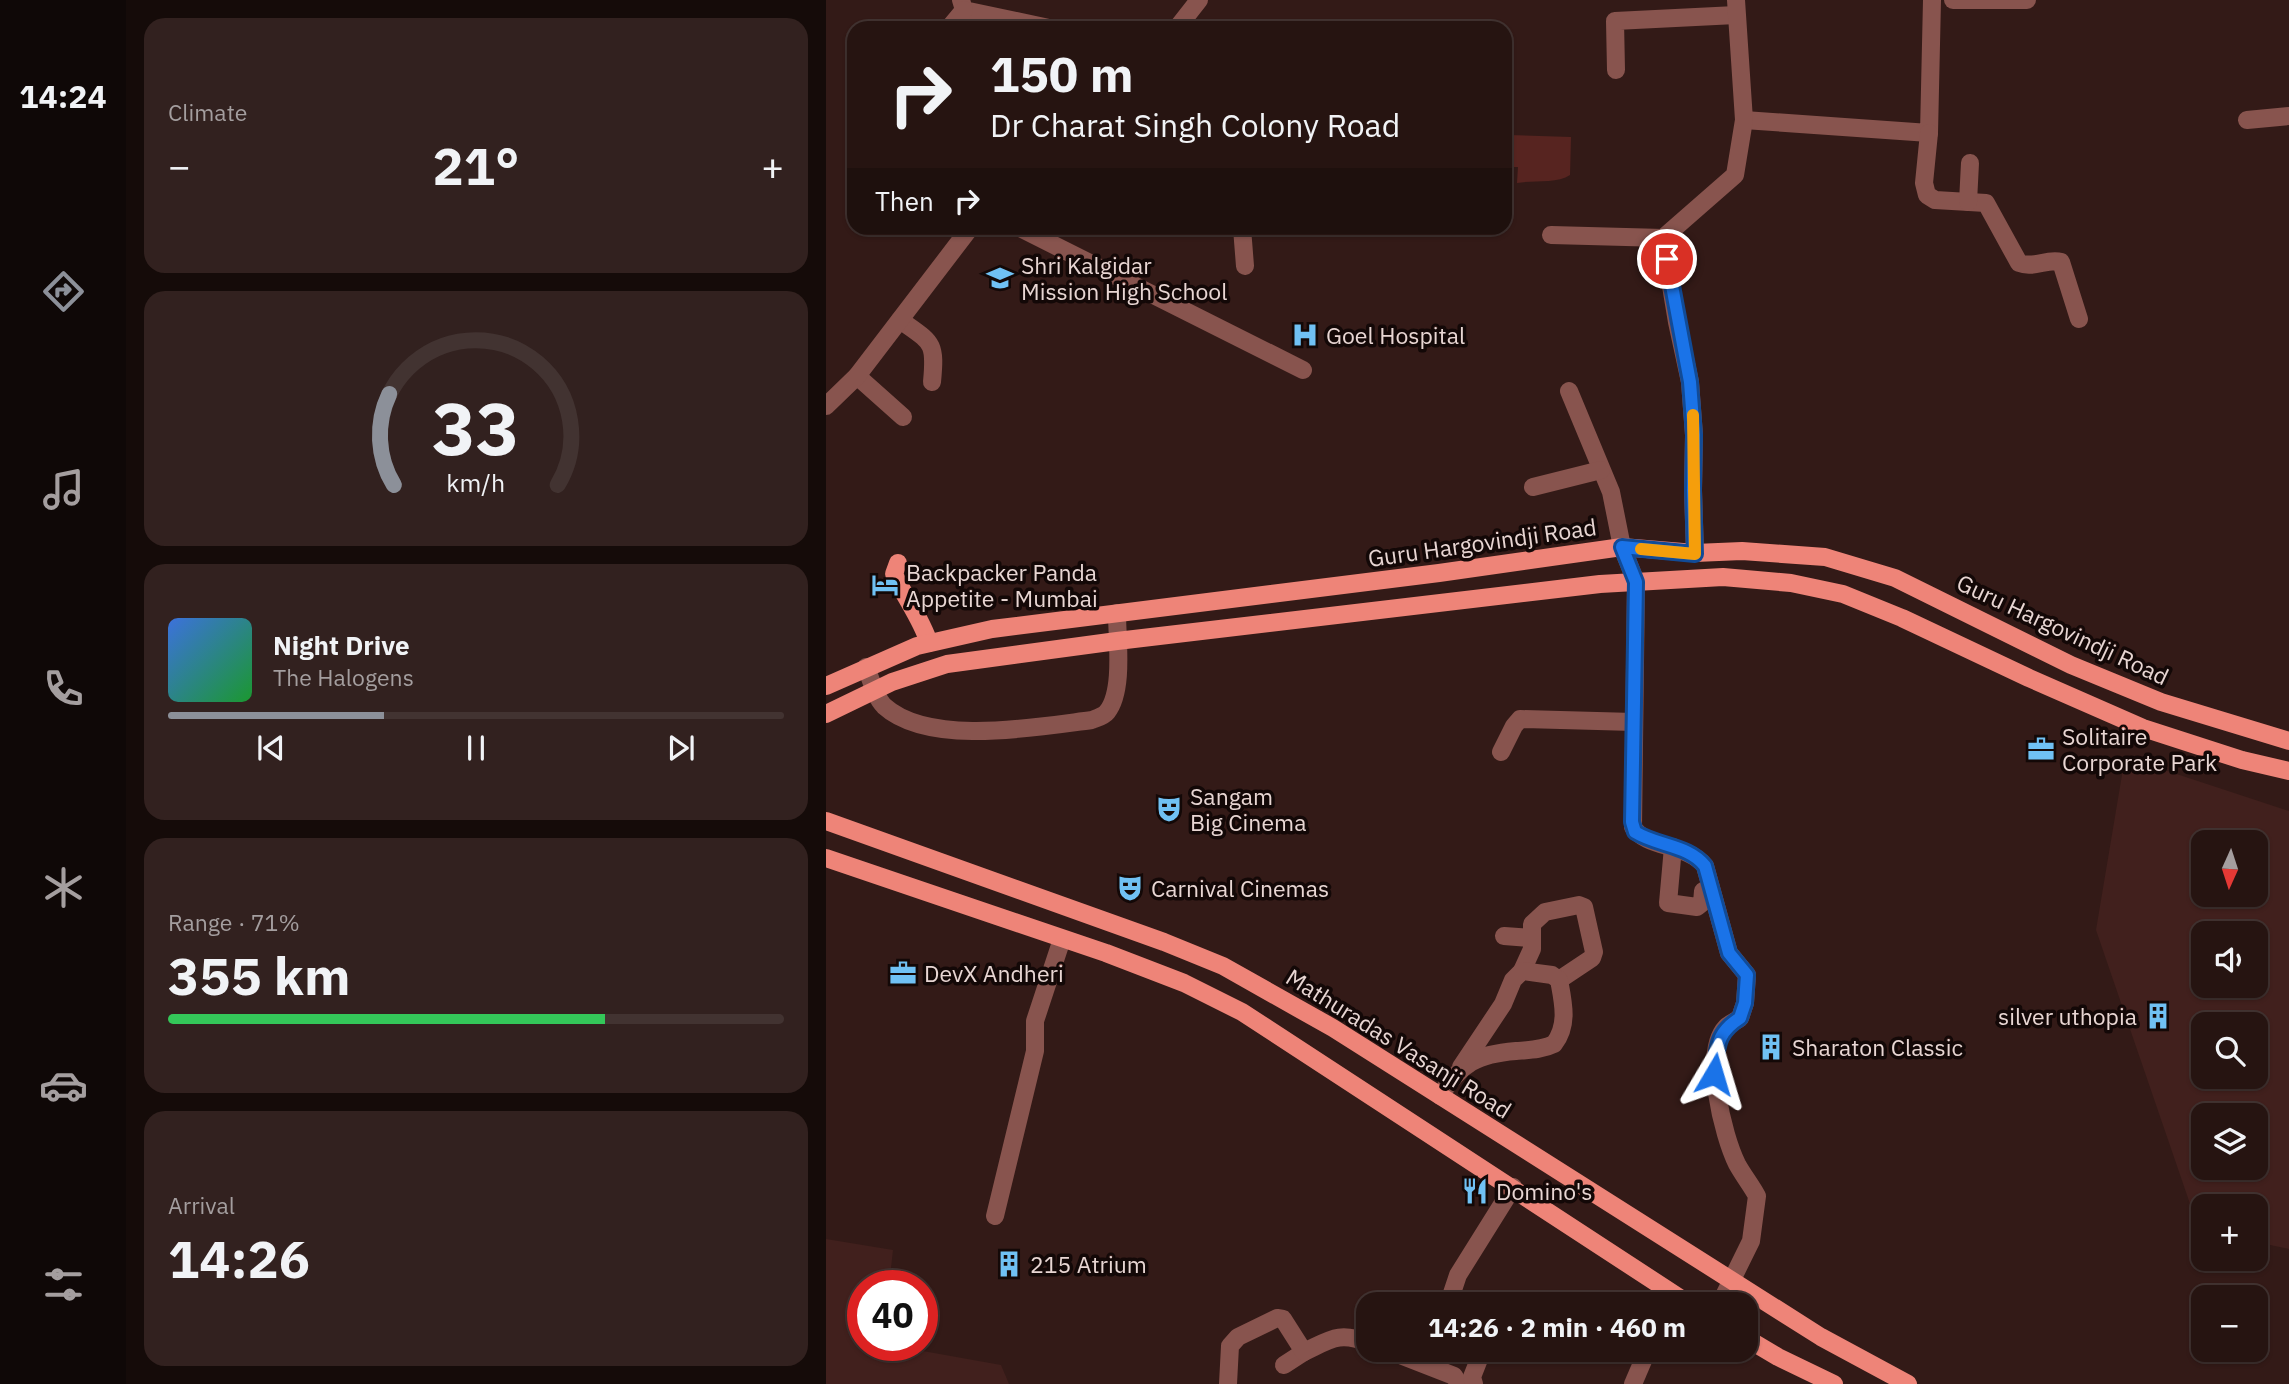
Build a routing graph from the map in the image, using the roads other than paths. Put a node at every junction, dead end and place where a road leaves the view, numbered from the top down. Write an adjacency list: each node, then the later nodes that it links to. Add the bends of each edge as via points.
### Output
1 (1933, 0): 15 (street)
2 (1953, 0): 3 (street)
3 (2027, 0)
4 (1207, 1): 9 (street); 10 (street)
5 (963, 5): 7 (street); 8 (street)
6 (1736, 7): 11 (street, via 1615,21); 13 (street)
7 (953, 21)
8 (1023, 21)
9 (1185, 21)
10 (1197, 21)
11 (1616, 71)
12 (2289, 116): 14 (street)
13 (1744, 120): 15 (street); 23 (street, via 1735,175)
14 (2248, 120)
15 (1929, 133): 17 (street, via 1927,195 1935,200)
16 (1970, 163): 17 (street)
17 (1968, 202): 25 (street, via 1986,203 2019,263 2061,262)
18 (951, 235): 31 (street)
19 (965, 235): 26 (street)
20 (1034, 235): 27 (street)
21 (1243, 235): 24 (street)
22 (1551, 235): 23 (street)
23 (1663, 238): 37 (street, via 1690,382)
24 (1245, 266)
25 (2079, 319)
26 (900, 320): 28 (street); 29 (street, via 932,346)
27 (1303, 370)
28 (857, 376): 32 (street); 33 (street)
29 (932, 382)
30 (1569, 391): 34 (street)
31 (826, 392)
32 (826, 406)
33 (904, 416)
34 (1601, 470): 35 (street); 36 (street, via 1611,492)
35 (1533, 487)
36 (1622, 547): 37 (main road, Guru Hargovindji Road); 39 (street); 40 (main road, Guru Hargovindji Road)
37 (1695, 554): 48 (main road, Guru Hargovindji Road, via 1742,551 1825,557 1895,578 2097,676 2161,702)
38 (898, 563): 42 (main road, via 894,574)
39 (1636, 582): 41 (main road); 47 (street); 50 (main road, via 1723,577 1791,583 1843,594 2143,728)
40 (1116, 613): 41 (street); 42 (main road, Guru Hargovindji Road, via 992,629)
41 (1117, 641): 45 (main road, via 947,664); 45 (street, via 1113,698 1106,713 1093,720 998,732 953,729 908,721 881,704)
42 (929, 643): 43 (main road, Guru Hargovindji Road)
43 (866, 667): 44 (main road, Guru Hargovindji Road); 45 (street)
44 (826, 686)
45 (876, 690): 46 (main road)
46 (826, 714)
47 (1634, 722): 49 (street, via 1520,719); 52 (street, via 1633,827)
48 (2289, 741)
49 (1501, 752)
50 (2289, 771)
51 (826, 821): 61 (main road, Mathuradas Vasanji Road, via 1223,967 1333,1028)
52 (1672, 854): 54 (street, via 1685,851 1700,859); 54 (street, via 1668,903 1697,907)
53 (826, 859): 57 (main road)
54 (1708, 892): 64 (street, via 1729,953 1747,975 1740,1018 1726,1027 1719,1040 1714,1074 1737,1164 1757,1196 1751,1241)
55 (1504, 936): 56 (street)
56 (1531, 938): 58 (street, via 1532,949); 59 (street, via 1532,923 1540,915 1584,907 1592,958)
57 (1062, 939): 62 (main road, via 1184,983 1242,1012); 63 (street, via 1035,1021 1035,1051)
58 (1522, 971): 59 (street); 60 (street)
59 (1559, 979): 60 (street, via 1564,1029 1554,1044 1486,1054)
60 (1461, 1067): 61 (street)
61 (1440, 1096): 64 (main road, Mathuradas Vasanji Road)
62 (1513, 1187): 65 (street, via 1458,1275); 66 (main road)
63 (995, 1216)
64 (1732, 1282): 67 (street); 80 (main road, Mathuradas Vasanji Road)
65 (1452, 1292)
66 (1665, 1292)
67 (1727, 1292)
68 (1356, 1338): 70 (street, via 1340,1336)
69 (1758, 1345): 79 (main road)
70 (1304, 1352): 74 (street); 75 (street, via 1283,1319 1269,1321 1230,1346)
71 (1418, 1362): 76 (street, via 1454,1376)
72 (1478, 1362): 77 (street)
73 (1642, 1362): 78 (street)
74 (1284, 1365)
75 (1228, 1384)
76 (1459, 1384)
77 (1474, 1384)
78 (1633, 1384)
79 (1834, 1384)
80 (1908, 1384)

